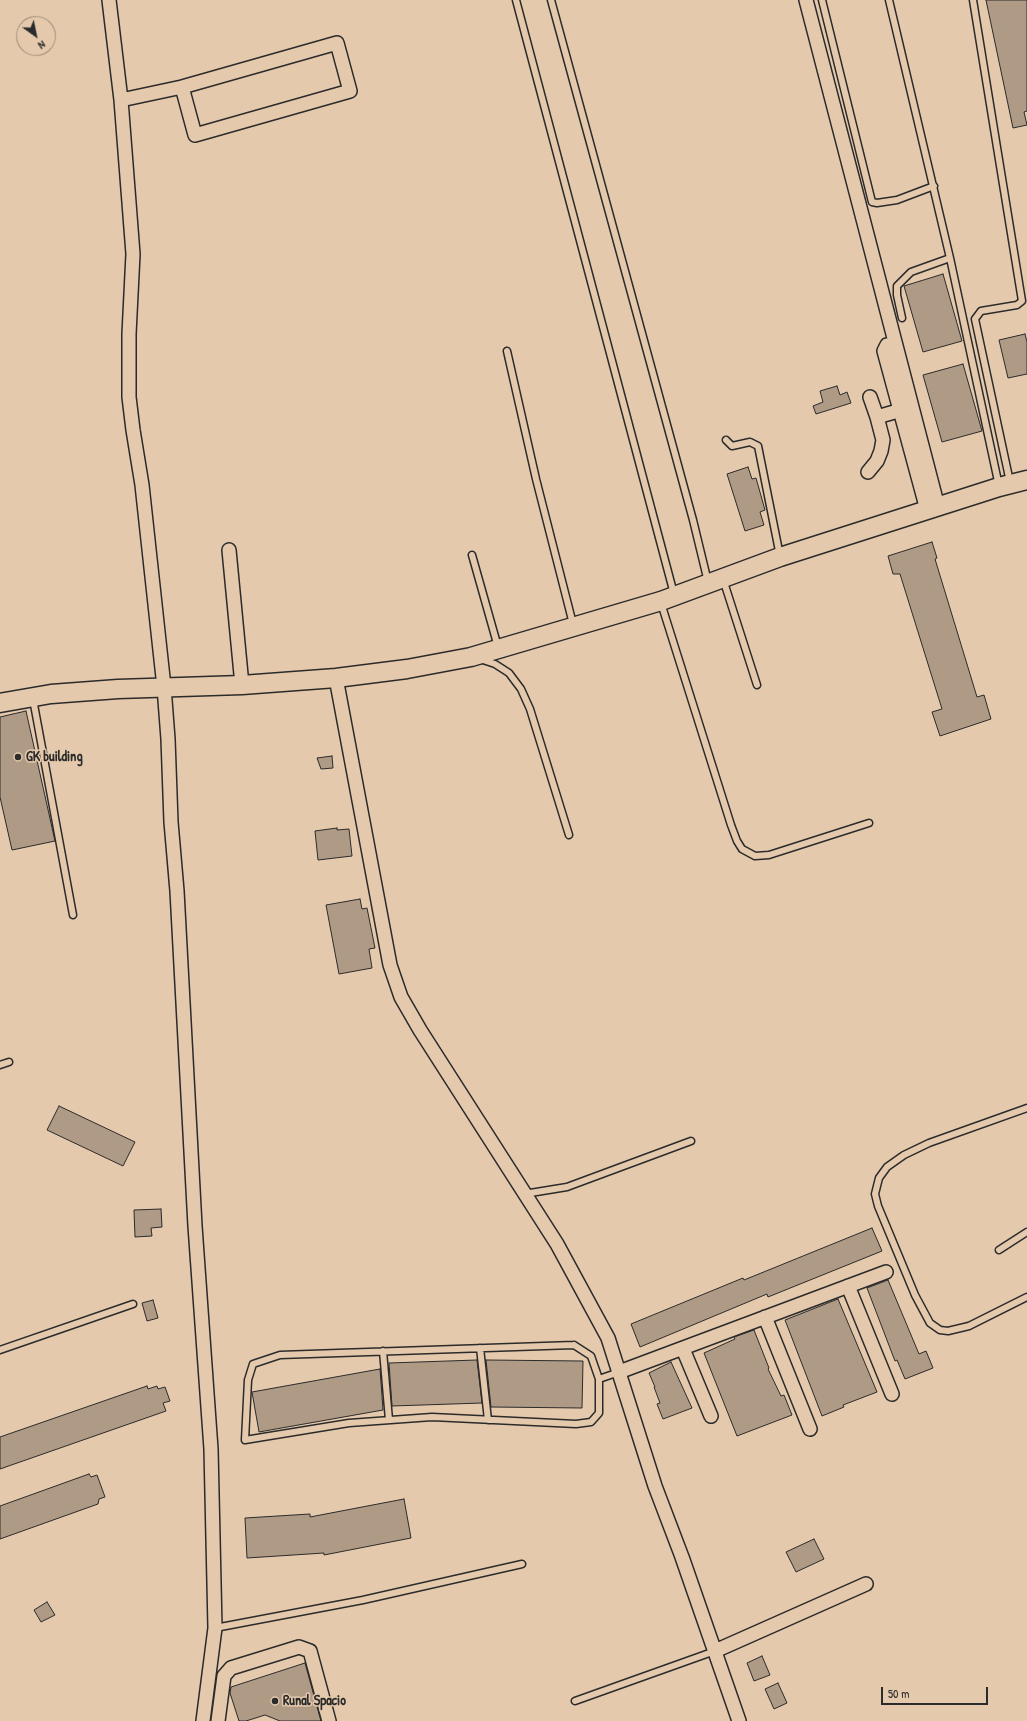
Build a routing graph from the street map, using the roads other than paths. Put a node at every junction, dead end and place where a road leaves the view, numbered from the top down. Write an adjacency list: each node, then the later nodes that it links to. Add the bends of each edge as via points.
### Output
1 (110, 0): 9 (street)
2 (516, 0): 25 (lane)
3 (551, 0): 24 (lane, via 689,505)
4 (806, 0): 15 (street, via 895,344 887,345 884,351)
5 (822, 0): 10 (lane, via 872,202 897,200)
6 (889, 0): 10 (lane)
7 (973, 0): 19 (lane, via 1022,301 981,311 975,319)
8 (182, 87): 8 (street, via 196,136 350,91 337,43); 9 (street)
9 (122, 100): 32 (street, via 133,254 129,397 142,485)
10 (934, 186): 11 (lane)
11 (950, 258): 12 (lane, via 911,272 897,286); 19 (lane)
12 (902, 318)
13 (507, 351): 26 (lane)
14 (870, 397): 16 (street)
15 (906, 408): 16 (street); 20 (street)
16 (877, 417): 18 (street, via 883,440 882,451)
17 (726, 440): 23 (lane, via 732,446 750,442 758,446)
18 (868, 472)
19 (1012, 484): 20 (main road)
20 (932, 509): 23 (main road)
21 (229, 550): 30 (street)
22 (472, 555): 27 (lane)
23 (780, 557): 24 (main road)
24 (716, 581): 25 (main road); 31 (lane)
25 (668, 598): 26 (main road); 35 (lane, via 726,812 742,849 755,856 769,855)
26 (574, 628): 27 (main road)
27 (498, 649): 28 (main road)
28 (471, 657): 29 (main road, via 407,669); 36 (lane, via 495,664 509,673 521,689 530,709)
29 (336, 678): 30 (main road); 42 (street, via 390,965 402,997 420,1030)
30 (242, 685): 32 (main road)
31 (757, 685)
32 (164, 687): 33 (main road, via 118,688); 63 (street, via 195,1226 211,1449)
33 (33, 697): 34 (main road); 37 (lane)
34 (0, 703)
35 (869, 823)
36 (569, 835)
37 (73, 915)
38 (9, 1062): 39 (lane)
39 (0, 1065)
40 (1027, 1108): 47 (lane, via 929,1143 904,1155 887,1167 879,1178 875,1194 918,1300 930,1323 940,1330 948,1331 969,1326)
41 (691, 1141): 42 (lane, via 567,1187)
42 (524, 1194): 54 (street, via 557,1244 586,1297 608,1338)
43 (1027, 1232): 44 (lane)
44 (998, 1250)
45 (886, 1272): 46 (street)
46 (848, 1286): 49 (street); 56 (street)
47 (1027, 1297)
48 (133, 1304): 52 (lane)
49 (765, 1317): 51 (street); 60 (street)
50 (480, 1348): 53 (lane); 55 (lane, via 574,1345 591,1356); 59 (lane)
51 (683, 1349): 54 (street); 57 (street)
52 (0, 1350)
53 (383, 1351): 58 (lane); 58 (lane, via 280,1355 253,1364 248,1380 245,1440 349,1423)
54 (620, 1372): 55 (lane); 64 (street, via 655,1486)
55 (599, 1379): 59 (lane, via 599,1413 591,1422 576,1424)
56 (892, 1394)
57 (711, 1416)
58 (389, 1420): 59 (lane, via 432,1417)
59 (488, 1420)
60 (810, 1428)
61 (522, 1564): 63 (lane, via 363,1600)
62 (866, 1584): 64 (street)
63 (215, 1628): 66 (street)
64 (715, 1651): 65 (lane); 69 (street)
65 (575, 1701)
66 (202, 1721)
67 (218, 1721): 68 (street, via 224,1676 231,1668 299,1647 310,1651)
68 (329, 1721)
69 (739, 1721)

